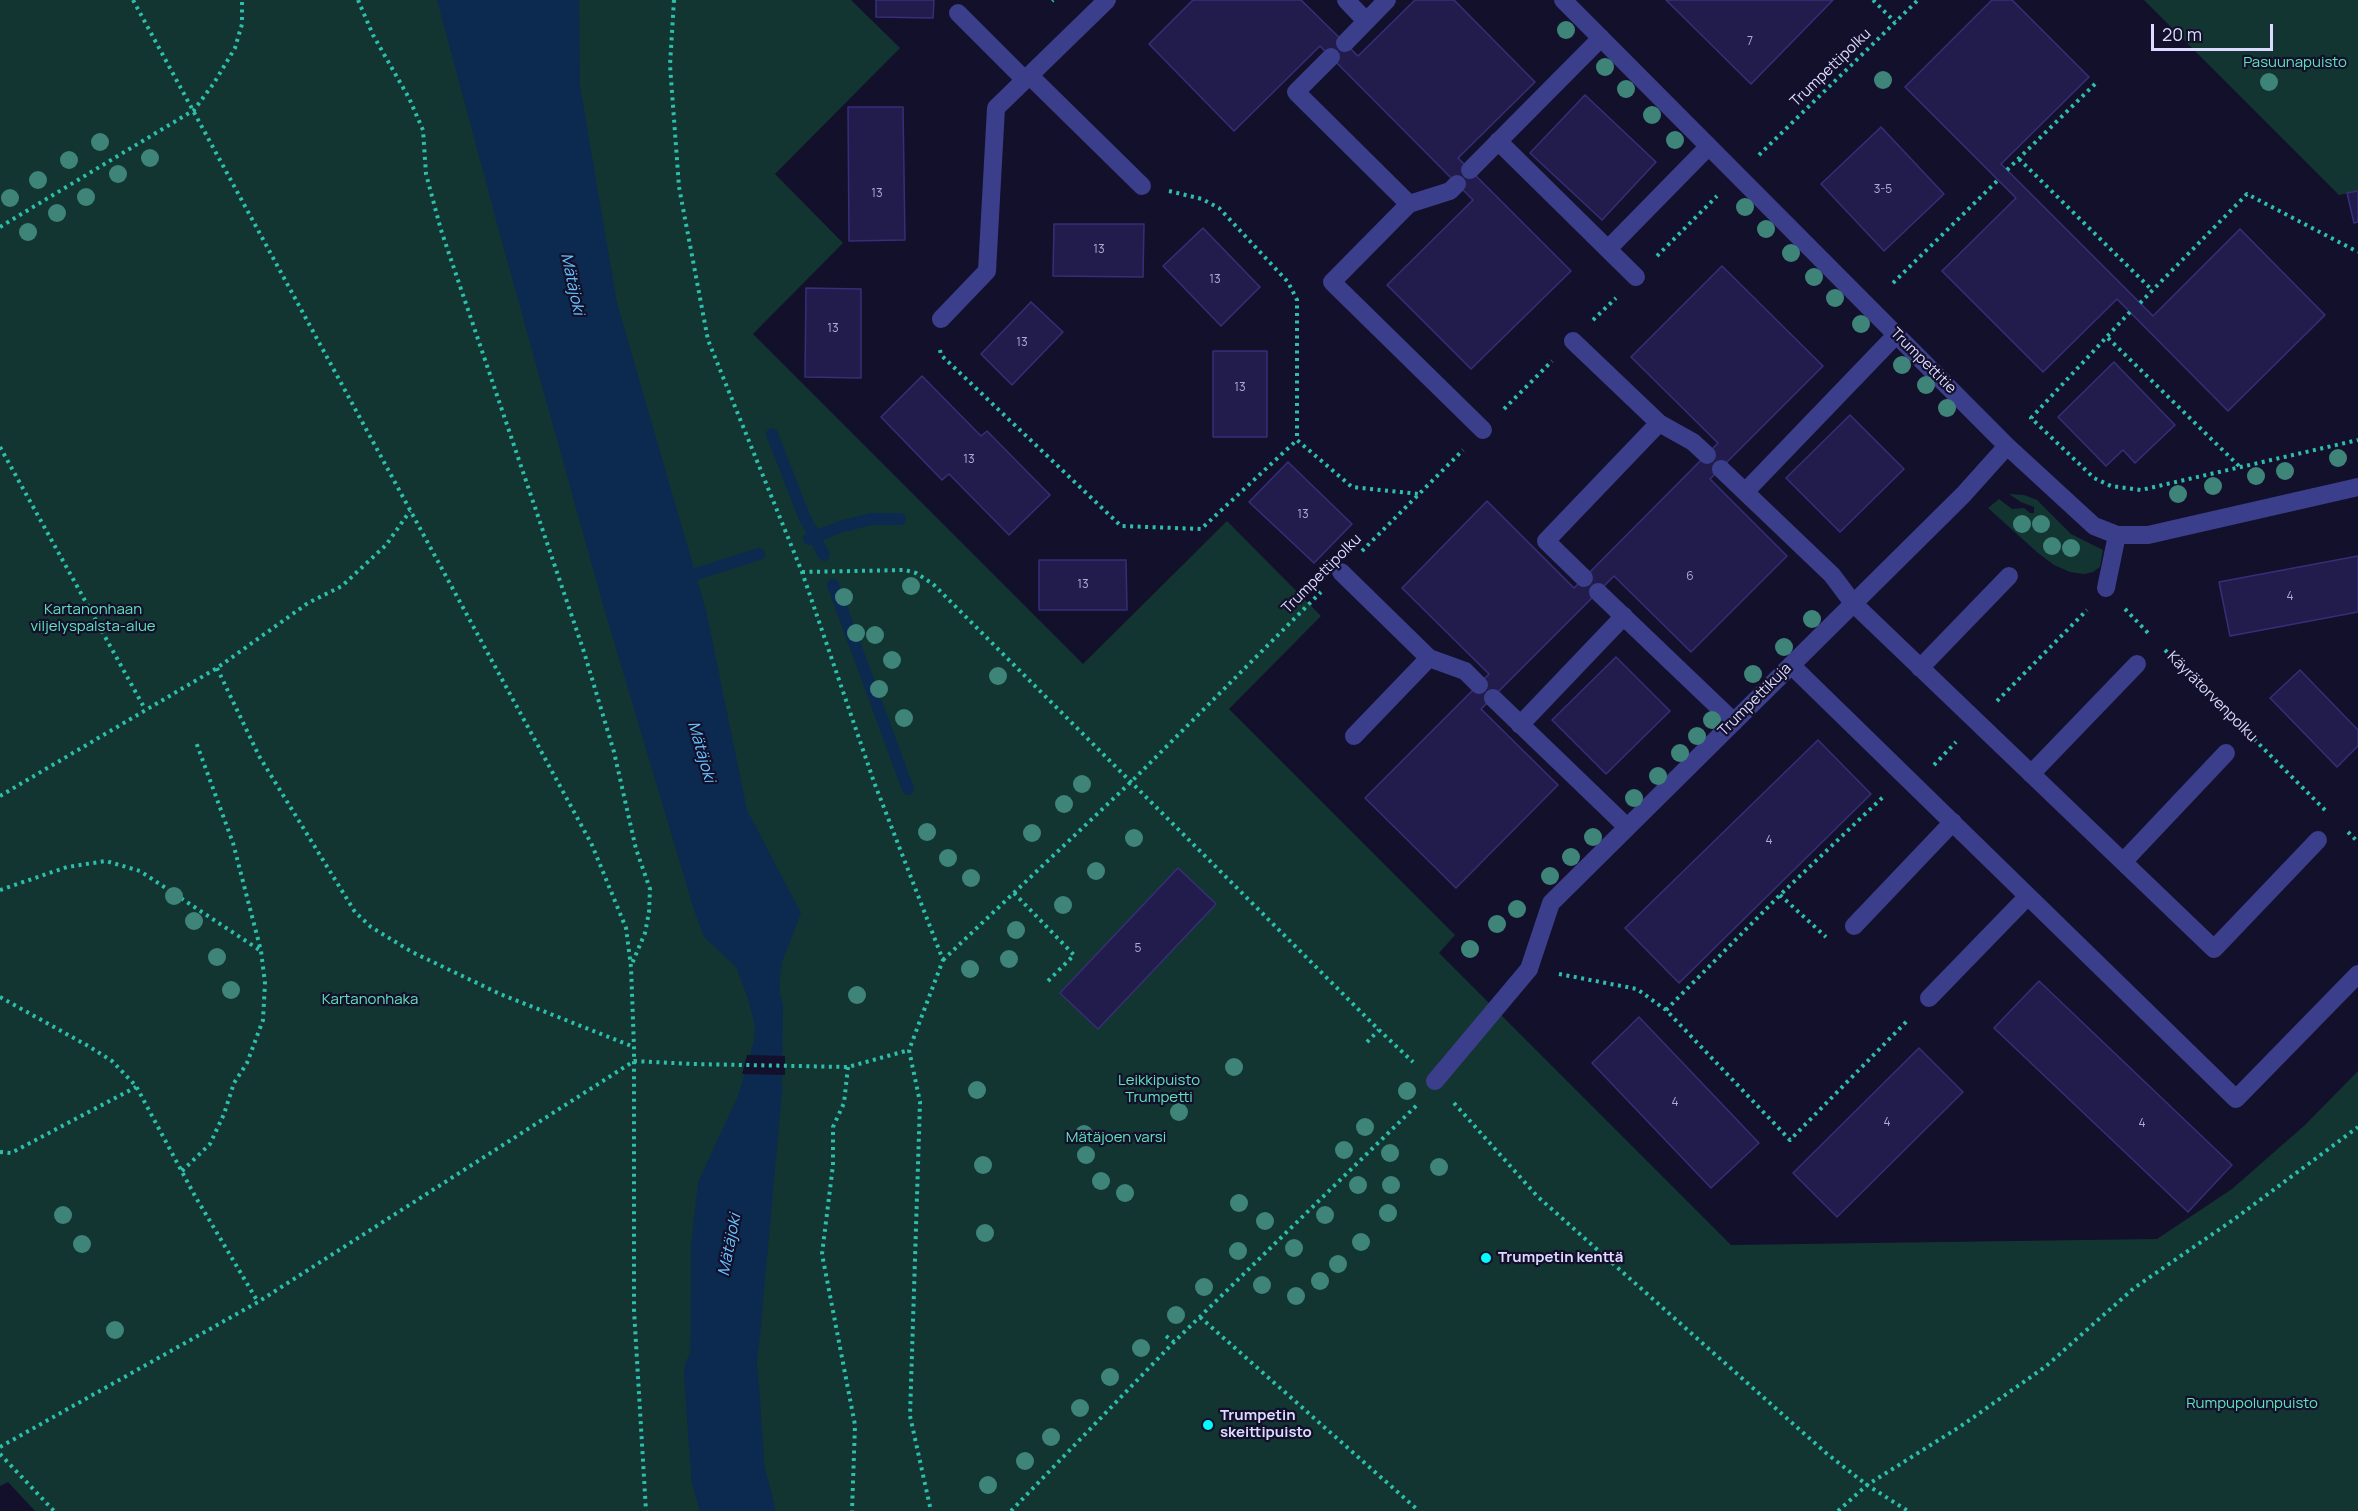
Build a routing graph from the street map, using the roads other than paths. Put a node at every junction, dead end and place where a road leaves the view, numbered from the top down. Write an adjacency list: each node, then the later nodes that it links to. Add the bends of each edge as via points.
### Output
1 (1107, 0): 10 (street)
2 (1346, 0): 6 (street)
3 (1387, 0): 6 (street)
4 (1570, 2): 7 (street, Trumpettitie)
5 (958, 13): 10 (street)
6 (1366, 21): 8 (street)
7 (1601, 38): 11 (street); 12 (street, Trumpettitie)
8 (1344, 43)
9 (1331, 57): 16 (street, via 1296,92)
10 (1027, 78): 15 (street); 19 (street, via 996,108 987,271)
11 (1498, 141): 13 (street); 17 (street)
12 (1708, 147): 17 (street); 20 (street, Trumpettitie)
13 (1470, 170)
14 (1456, 184): 16 (street, via 1450,191)
15 (1142, 186)
16 (1409, 204): 23 (street, via 1332,282)
17 (1608, 249): 18 (street)
18 (1636, 277)
19 (941, 319)
20 (1896, 335): 24 (street, Trumpettitie); 28 (street)
21 (1573, 341): 22 (street)
22 (1659, 423): 25 (street, via 1693,442); 32 (street, via 1546,541)
23 (1483, 430)
24 (2007, 446): 29 (street, Trumpettitie, via 2094,526); 35 (street, Trumpettikuja)
25 (1707, 455)
26 (1721, 469): 28 (street)
27 (2358, 488): 29 (street, Trumpettitie, via 2148,535)
28 (1745, 492): 35 (street, via 1832,575)
29 (2117, 535): 33 (street)
30 (1341, 573): 37 (street)
31 (2009, 576): 40 (street)
32 (1584, 578)
33 (2106, 588)
34 (1598, 592): 36 (street)
35 (1853, 603): 38 (street, Trumpettikuja); 40 (street)
36 (1624, 616): 43 (street); 44 (street)
37 (1430, 657): 41 (street, via 1465,671); 45 (street)
38 (1791, 664): 43 (street, Trumpettikuja); 48 (street)
39 (2137, 664): 47 (street)
40 (1920, 668): 47 (street)
41 (1479, 685)
42 (1493, 698): 44 (street)
43 (1734, 722): 49 (street, Trumpettikuja)
44 (1520, 725): 49 (street)
45 (1354, 736)
46 (2226, 753): 51 (street)
47 (2031, 774): 51 (street)
48 (1953, 822): 52 (street); 53 (street)
49 (1627, 827): 56 (street, Trumpettikuja, via 1551,903 1529,969)
50 (2318, 840): 51 (street, via 2214,949)
51 (2123, 862)
52 (2028, 896): 54 (street, via 2236,1099); 55 (street)
53 (1854, 926)
54 (2358, 974)
55 (1929, 998)
56 (1435, 1081)

